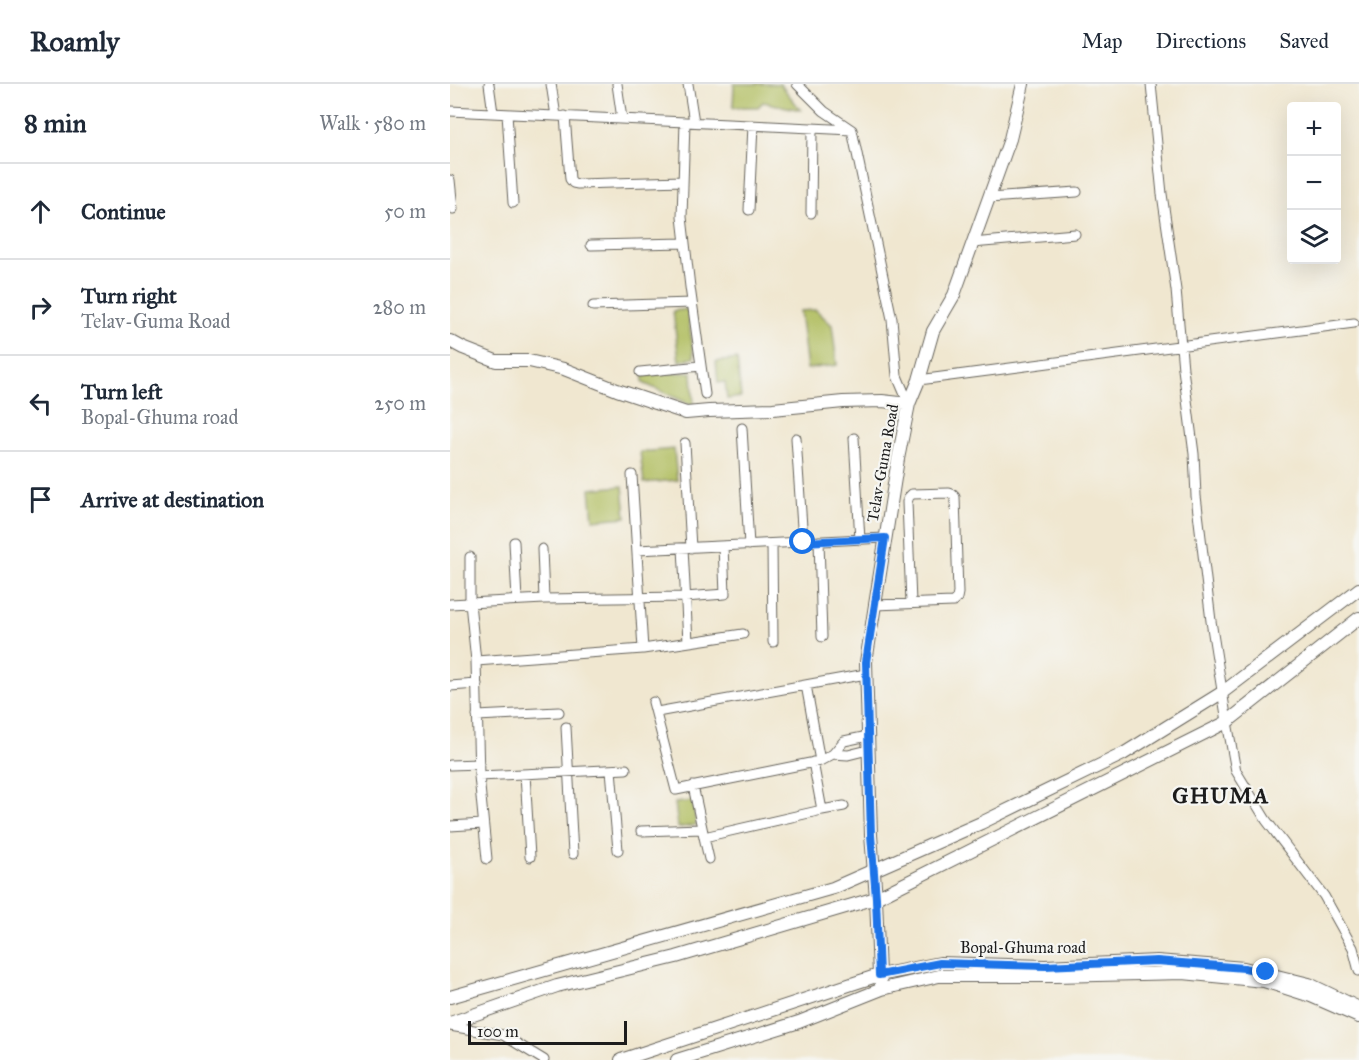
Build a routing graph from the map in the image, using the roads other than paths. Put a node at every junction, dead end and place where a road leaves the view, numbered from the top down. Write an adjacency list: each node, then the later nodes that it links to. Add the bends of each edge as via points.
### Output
1 (489, 84): 9 (street)
2 (551, 84): 11 (street)
3 (617, 84): 12 (street)
4 (688, 84): 13 (street)
5 (797, 84): 16 (street, via 824,111)
6 (1023, 84): 20 (street, Telav-Guma Road, via 1010,139)
7 (1151, 84): 33 (street)
8 (450, 111): 9 (street)
9 (493, 113): 10 (street)
10 (507, 114): 11 (street); 21 (street)
11 (561, 116): 12 (street); 18 (street, via 573,183)
12 (622, 119): 13 (street)
13 (690, 122): 14 (street); 18 (street)
14 (753, 125): 15 (street); 23 (street)
15 (812, 128): 16 (street); 24 (street)
16 (852, 130): 38 (street, via 892,319 897,376)
17 (450, 180): 22 (street)
18 (683, 181): 26 (street)
19 (1077, 192): 20 (street)
20 (989, 198): 27 (street, Telav-Guma Road)
21 (513, 202)
22 (453, 209)
23 (749, 210)
24 (812, 213)
25 (1075, 234): 27 (street)
26 (685, 243): 28 (street); 29 (street)
27 (972, 243): 36 (street, Telav-Guma Road, via 954,295 933,331)
28 (591, 245)
29 (692, 303): 30 (street); 34 (street)
30 (593, 306)
31 (1354, 323): 33 (street)
32 (450, 341): 38 (street, via 496,361 529,361 564,369 686,413 843,402)
33 (1181, 345): 36 (street); 76 (street, via 1211,621)
34 (701, 366): 35 (street); 37 (street)
35 (640, 372)
36 (918, 380): 38 (street, Telav-Guma Road)
37 (705, 394)
38 (909, 404): 44 (street, Telav-Guma Road)
39 (742, 428): 50 (street)
40 (796, 438): 47 (street)
41 (854, 438): 45 (street)
42 (685, 443): 52 (street)
43 (632, 475): 54 (street)
44 (885, 538): 45 (street); 64 (street, Telav-Guma Road)
45 (860, 540): 48 (street)
46 (514, 542): 60 (street)
47 (803, 542): 48 (street); 49 (street)
48 (819, 542): 67 (street)
49 (772, 544): 50 (street); 69 (street)
50 (749, 545): 51 (street)
51 (723, 546): 52 (street); 58 (street, via 725,594)
52 (687, 548): 54 (street); 58 (street)
53 (542, 549): 59 (street)
54 (637, 550): 57 (street)
55 (470, 557): 61 (street)
56 (1359, 589): 76 (street)
57 (640, 597): 58 (street); 59 (street); 70 (street)
58 (685, 597): 68 (street)
59 (544, 599): 60 (street)
60 (517, 600): 61 (street)
61 (470, 603): 63 (street); 71 (street)
62 (911, 603): 62 (street, via 953,602 957,598 955,497 949,492 909,497); 64 (street)
63 (450, 604)
64 (875, 605): 72 (street, Telav-Guma Road)
65 (1359, 618): 81 (street)
66 (743, 634): 68 (street)
67 (822, 637)
68 (688, 642): 70 (street)
69 (773, 642)
70 (643, 649): 71 (street)
71 (476, 661): 73 (street)
72 (866, 674): 74 (street); 83 (street, Telav-Guma Road)
73 (477, 684): 75 (street); 80 (street)
74 (806, 685): 79 (street); 86 (street)
75 (450, 686)
76 (1223, 692): 81 (street); 106 (street, via 1123,754)
77 (654, 702): 79 (street)
78 (559, 712): 80 (street)
79 (657, 712): 94 (street, via 676,790)
80 (477, 716): 87 (street)
81 (1227, 722): 107 (street); 108 (street, via 1236,771 1266,820 1324,896 1353,948)
82 (566, 727): 91 (street)
83 (868, 736): 84 (street, Telav-Guma Road); 85 (street, via 844,741)
84 (868, 750): 85 (street); 106 (street, Telav-Guma Road)
85 (833, 754): 86 (street)
86 (817, 761): 94 (street); 96 (street)
87 (479, 764): 88 (street); 93 (street)
88 (450, 765)
89 (626, 769): 90 (street)
90 (611, 770): 91 (street); 101 (street)
91 (568, 772): 92 (street); 102 (street)
92 (525, 774): 93 (street); 103 (street)
93 (479, 776): 97 (street)
94 (693, 786): 100 (street)
95 (844, 806): 96 (street)
96 (822, 810): 100 (street)
97 (483, 824): 98 (street); 104 (street)
98 (450, 826)
99 (641, 831): 100 (street)
100 (703, 833): 105 (street)
101 (618, 850)
102 (573, 854)
103 (530, 857)
104 (487, 859)
105 (709, 859)
106 (873, 871): 107 (street, Telav-Guma Road); 112 (street, via 833,888)
107 (876, 898): 109 (street, Telav-Guma Road); 115 (street, via 676,957 557,986)
108 (1359, 971)
109 (879, 975): 110 (street, Bopal-Ghuma road, via 940,963 1045,966 1157,961 1244,968); 111 (street, Telav-Guma Road); 117 (street, Bopal-Ghuma road)
110 (1265, 976): 111 (street, via 939,976); 113 (street, Bopal-Ghuma road, via 1309,984); 114 (street)
111 (882, 988): 118 (street, via 799,1022)
112 (450, 997)
113 (1359, 1008)
114 (1359, 1017)
115 (450, 1024): 116 (street, via 503,1035)
116 (544, 1060)
117 (621, 1060)
118 (677, 1060)

